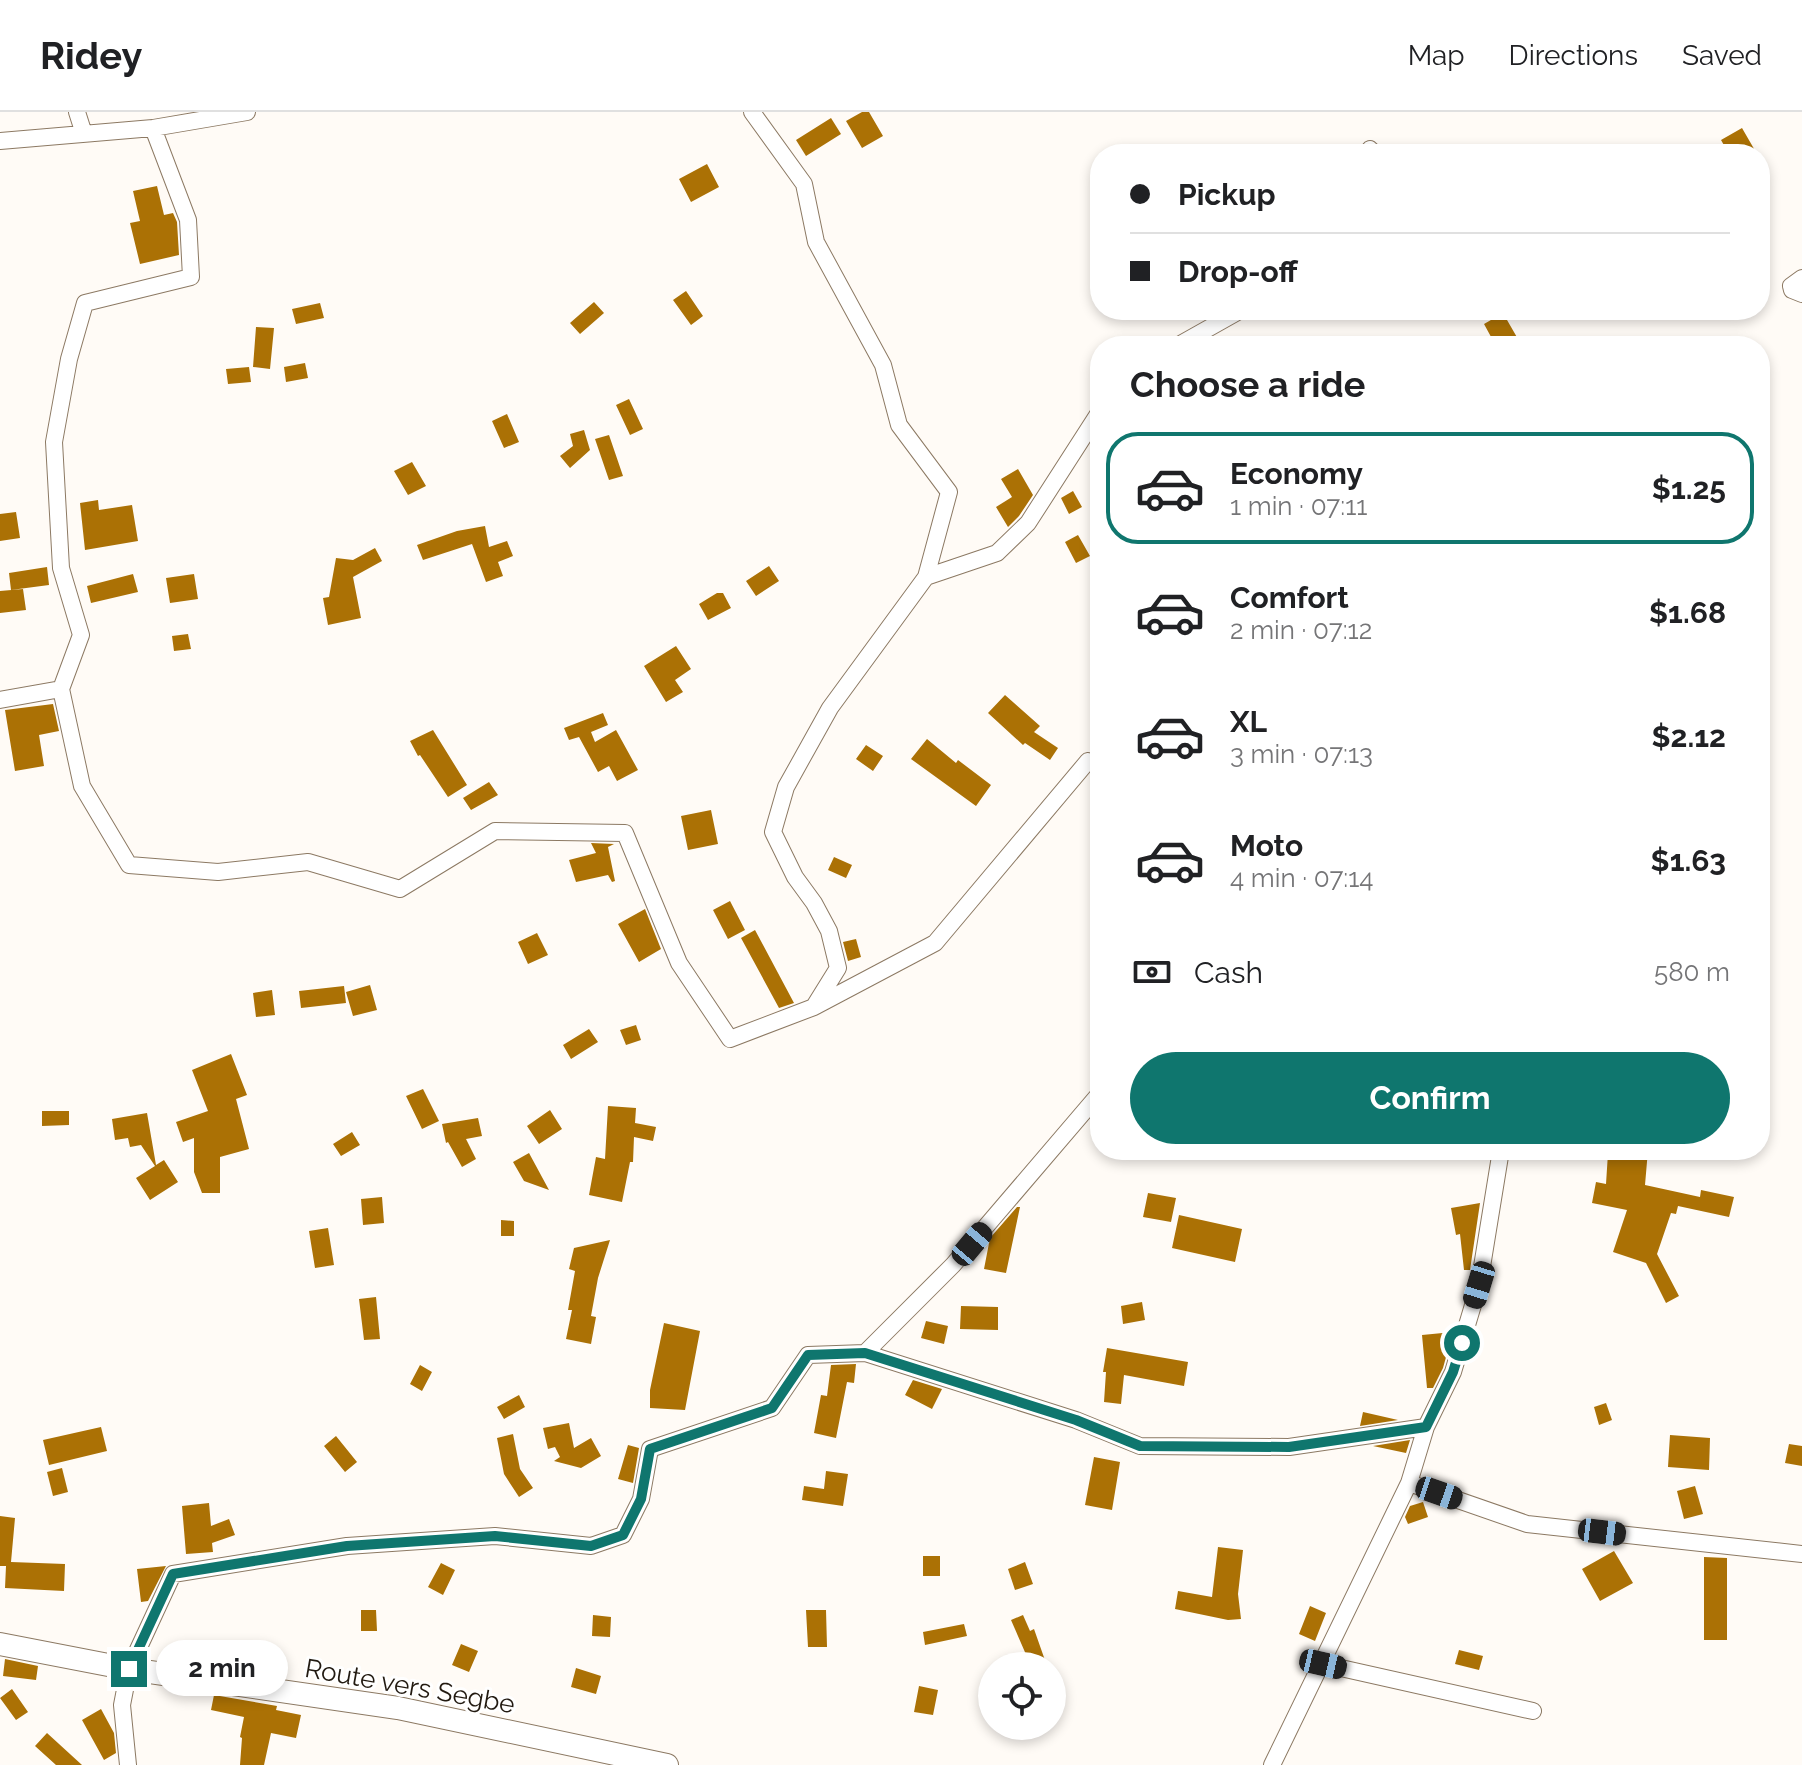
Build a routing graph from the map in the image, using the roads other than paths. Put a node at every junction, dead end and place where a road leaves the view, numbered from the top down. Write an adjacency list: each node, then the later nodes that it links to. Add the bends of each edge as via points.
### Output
1 (77, 112): 5 (street)
2 (247, 112): 4 (street)
3 (752, 112): 12 (street, via 804,184 816,242 883,365 899,425 949,492)
4 (153, 128): 5 (street); 13 (street, via 188,220 191,277 85,303 54,442 61,568 81,635)
5 (84, 134): 6 (street)
6 (0, 141)
7 (1802, 278): 8 (street, via 1791,286)
8 (1802, 294)
9 (1223, 320): 10 (street)
10 (1195, 336)
11 (1090, 427): 12 (street, via 1028,523 997,553)
12 (926, 577): 16 (street, via 830,708 786,787 773,832 829,931 838,968)
13 (61, 689): 14 (street); 16 (street, via 82,786 129,865 218,872 308,862 400,889 495,831 625,833 679,963 730,1039)
14 (0, 700)
15 (1088, 761): 16 (street, via 935,943)
16 (814, 1007)
17 (1090, 1105): 19 (street, via 953,1265)
18 (1499, 1160): 20 (street, via 1479,1285 1453,1372)
19 (865, 1353): 20 (street, via 1076,1420 1140,1446 1289,1447); 25 (street, via 808,1355 772,1408 650,1449 641,1499 623,1535 591,1546 495,1536 347,1546 173,1574)
20 (1426, 1427): 21 (street)
21 (1409, 1483): 22 (street, via 1527,1524); 24 (street)
22 (1802, 1554)
23 (0, 1644): 25 (main road, Route vers Segbe)
24 (1323, 1664): 26 (street); 29 (street)
25 (129, 1669): 27 (street, via 122,1705); 28 (main road, Route vers Segbe, via 398,1708)
26 (1533, 1711)
27 (128, 1765)
28 (667, 1765)
29 (1272, 1765)

